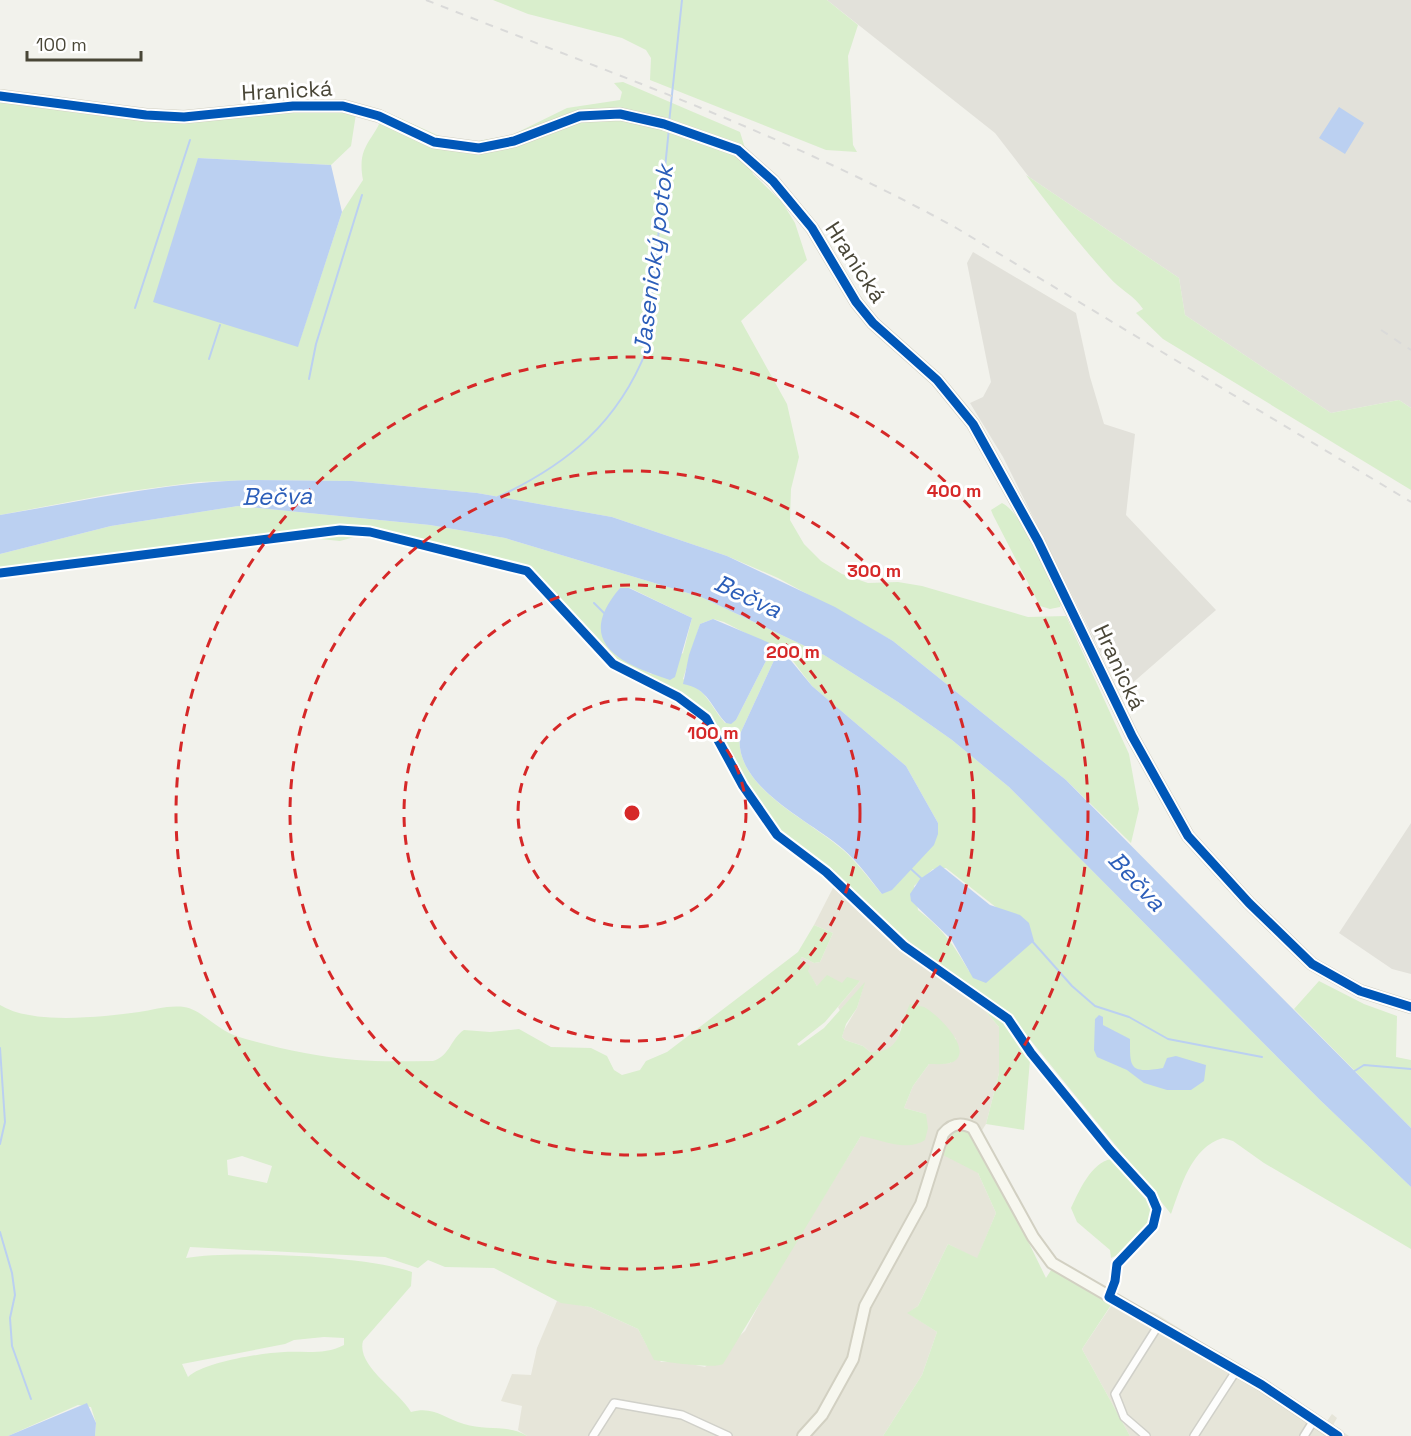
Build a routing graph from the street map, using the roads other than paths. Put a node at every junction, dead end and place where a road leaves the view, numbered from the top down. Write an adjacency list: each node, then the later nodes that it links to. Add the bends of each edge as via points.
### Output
1 (0, 96): 2 (street, Hranická, via 184,117 293,105 343,106 379,116 434,142 472,147 514,141 564,121 595,114 628,115 726,144 762,170 812,228 869,318 937,380 973,424 1043,551 1132,736 1194,843 1312,964 1375,998)
2 (1411, 1007)
3 (1158, 1326): 4 (street); 8 (street, via 1052,1263 1033,1237 973,1128 953,1125 943,1134 921,1204 865,1306 853,1359 822,1415); 9 (street, via 1115,1394 1125,1417)
4 (1236, 1371): 5 (street); 10 (street)
5 (1314, 1420): 11 (street); 12 (street)
6 (592, 1436): 7 (street, via 614,1403 682,1415)
7 (728, 1436)
8 (803, 1436)
9 (1146, 1436)
10 (1194, 1436)
11 (1304, 1436)
12 (1338, 1436)

